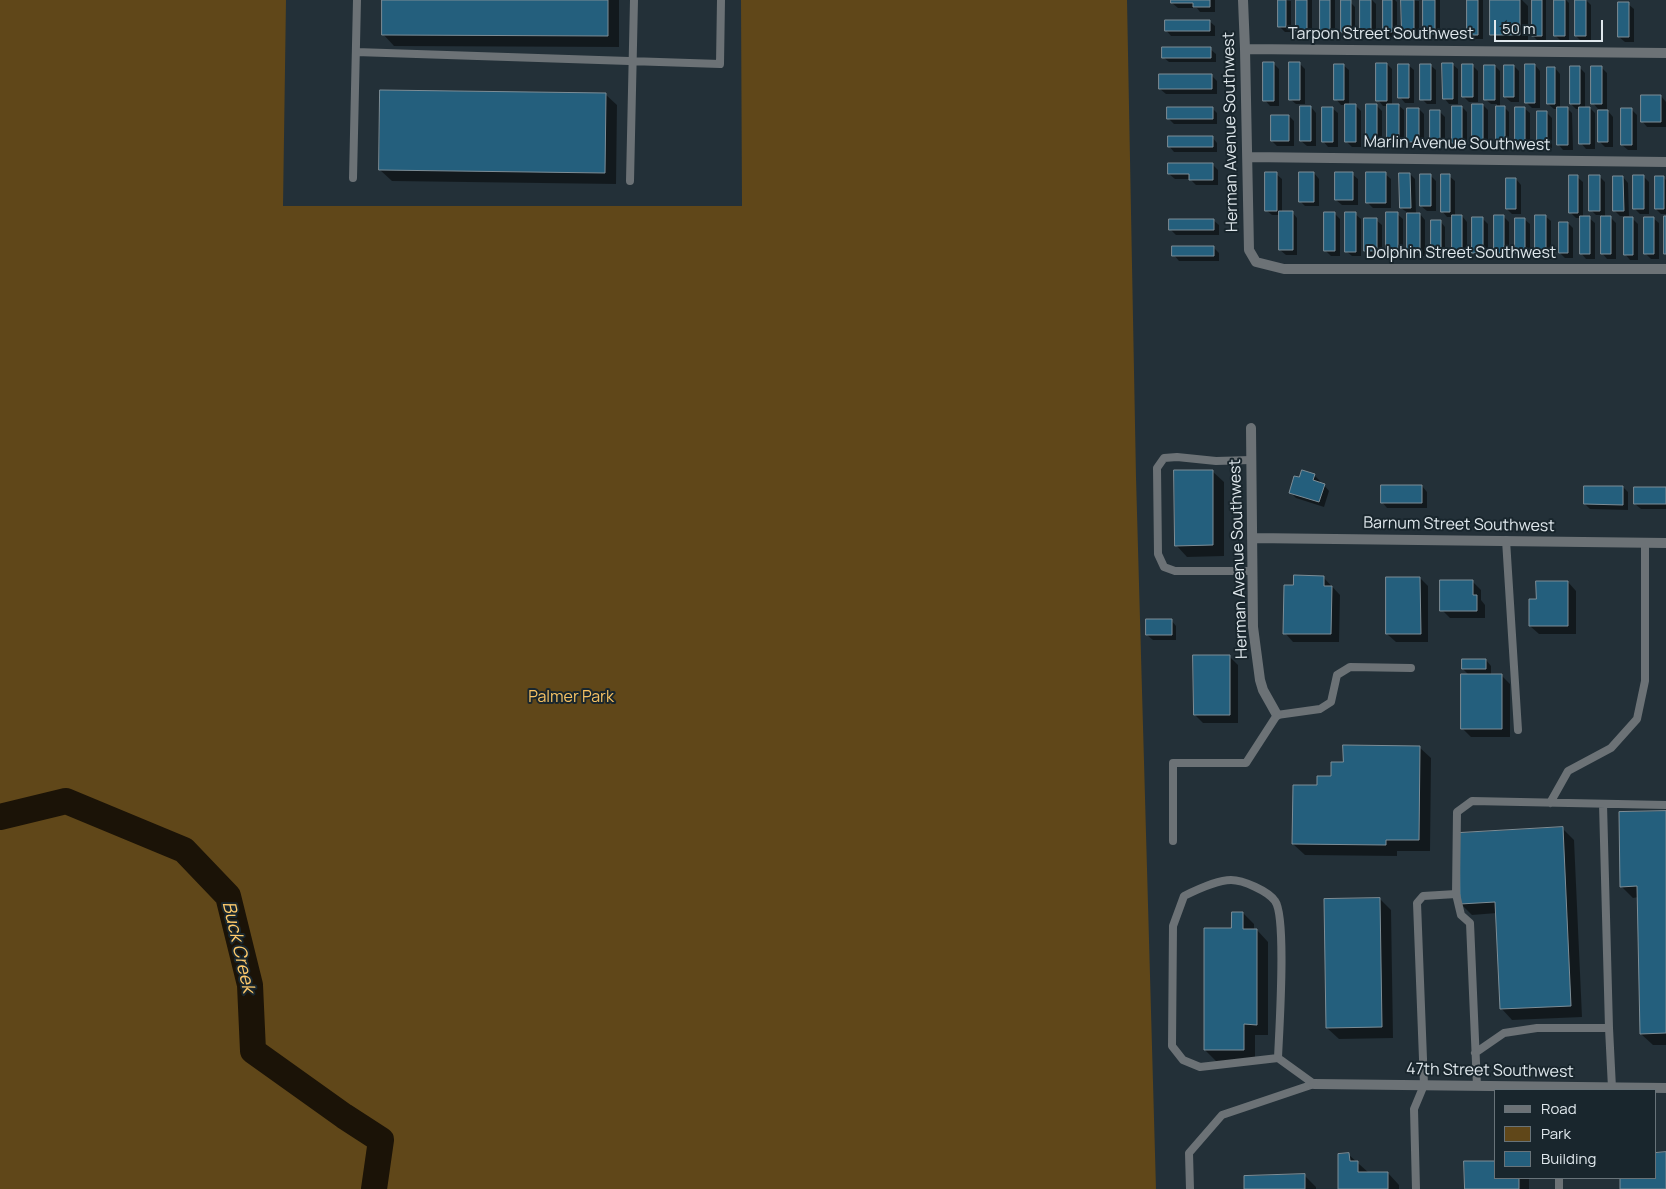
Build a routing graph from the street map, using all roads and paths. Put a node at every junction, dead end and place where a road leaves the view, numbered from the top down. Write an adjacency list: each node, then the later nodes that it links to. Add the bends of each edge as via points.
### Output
1 (357, 0): 6 (lane)
2 (634, 0): 8 (lane)
3 (721, 0): 8 (lane, via 720,64)
4 (1243, 0): 5 (street, Herman Avenue Southwest)
5 (1245, 49): 7 (street, Tarpon Street Southwest); 9 (street, Herman Avenue Southwest)
6 (356, 52): 8 (lane); 11 (lane)
7 (1666, 53)
8 (632, 60): 12 (lane)
9 (1248, 157): 10 (street, Marlin Avenue Southwest); 13 (street, Herman Avenue Southwest, via 1249,250)
10 (1666, 162)
11 (352, 178)
12 (630, 181)
13 (1256, 262): 14 (street, Dolphin Street Southwest, via 1284,270)
14 (1666, 270)
15 (1251, 428): 16 (street, Herman Avenue Southwest)
16 (1251, 460): 17 (street, Herman Avenue Southwest); 21 (lane, via 1164,458 1157,468 1158,554 1164,567 1175,571)
17 (1252, 538): 18 (street, Barnum Street Southwest); 21 (street, Herman Avenue Southwest)
18 (1506, 540): 19 (street, Barnum Street Southwest); 24 (lane)
19 (1645, 543): 20 (street, Barnum Street Southwest); 25 (lane, via 1645,681 1637,719 1611,748 1568,771)
20 (1666, 544)
21 (1252, 571): 23 (street, Herman Avenue Southwest, via 1257,663 1262,690)
22 (1411, 668): 23 (lane, via 1350,667 1337,675 1331,702 1320,709)
23 (1277, 715): 28 (lane, via 1246,763 1173,763)
24 (1518, 730)
25 (1550, 803): 26 (lane); 29 (lane, via 1472,801 1457,812)
26 (1604, 804): 27 (lane); 30 (lane)
27 (1666, 805)
28 (1173, 841)
29 (1456, 894): 31 (lane, via 1461,915 1470,923); 34 (lane, via 1423,896 1418,903)
30 (1609, 1028): 31 (lane, via 1537,1028 1504,1033); 36 (lane)
31 (1475, 1053): 35 (lane)
32 (1278, 1058): 32 (lane, via 1282,934 1276,902 1259,888 1232,880 1184,896 1174,926 1172,1046 1183,1060 1200,1067); 33 (lane)
33 (1314, 1084): 34 (street, 47th Street Southwest); 39 (lane, via 1222,1115 1189,1154)
34 (1424, 1085): 35 (street, 47th Street Southwest); 40 (lane, via 1414,1109)
35 (1477, 1086): 38 (street, 47th Street Southwest)
36 (1612, 1088): 37 (street, 47th Street Southwest); 38 (street, 47th Street Southwest)
37 (1666, 1088)
38 (1556, 1089)
39 (1190, 1189)
40 (1416, 1189)

